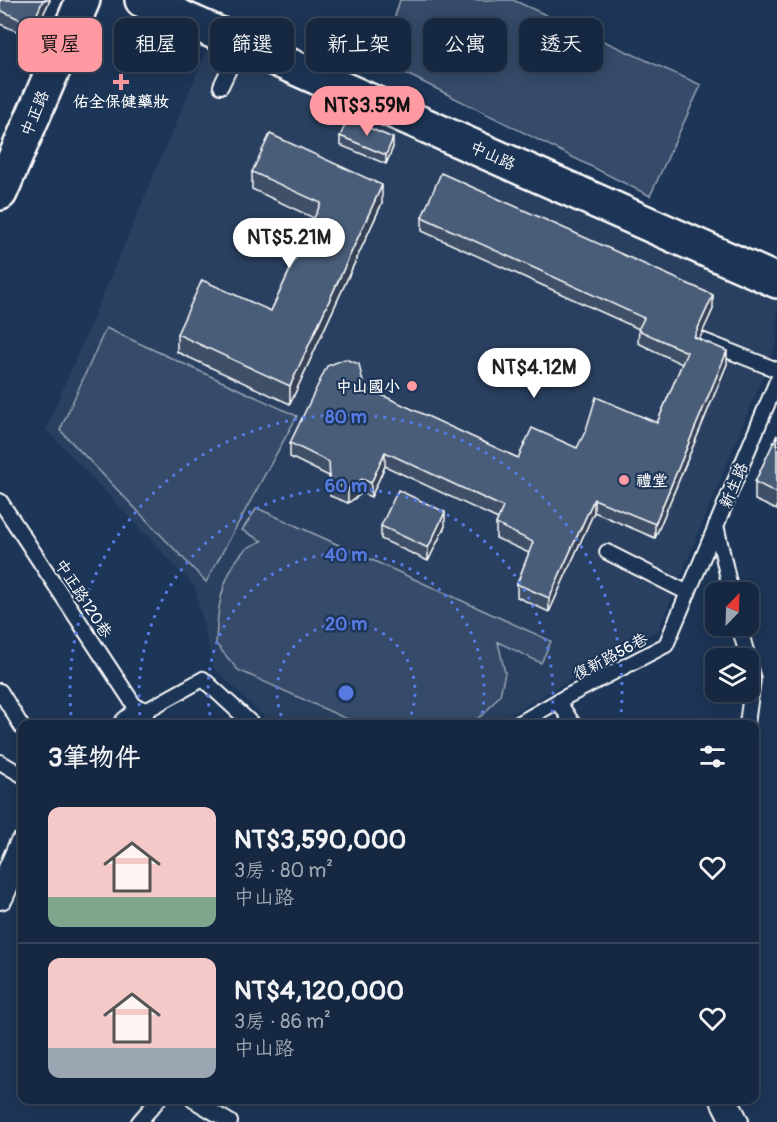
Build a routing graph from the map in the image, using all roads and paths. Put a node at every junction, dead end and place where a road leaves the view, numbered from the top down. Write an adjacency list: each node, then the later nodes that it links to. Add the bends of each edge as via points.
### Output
1 (83, 0): 7 (street, 中正路)
2 (142, 0): 3 (street, 中山路)
3 (210, 30)
4 (294, 67): 8 (street, 中山路)
5 (227, 72): 6 (lane)
6 (220, 86)
7 (0, 193)
8 (777, 281)
9 (699, 339): 10 (lane)
10 (777, 370)
11 (777, 381): 13 (lane, 新生路)
12 (0, 501): 20 (lane, 中正路120巷)
13 (716, 525): 15 (lane, 新生路); 16 (lane, 復新路56巷)
14 (607, 552): 16 (lane)
15 (729, 582)
16 (688, 593): 18 (lane, 復新路56巷, via 666,645)
17 (0, 691): 21 (lane)
18 (558, 701): 23 (lane, 復新路56巷); 24 (lane)
19 (750, 702): 25 (lane)
20 (134, 719): 22 (lane, via 204,680)
21 (18, 720)
22 (248, 720)
23 (526, 720)
24 (570, 720)
25 (748, 720)
26 (0, 762): 27 (lane)
27 (18, 773)
28 (18, 854): 29 (street)
29 (2, 884)
30 (155, 1104): 33 (lane)
31 (200, 1104): 34 (lane)
32 (726, 1104): 35 (street)
33 (139, 1122)
34 (230, 1122)
35 (735, 1122)

